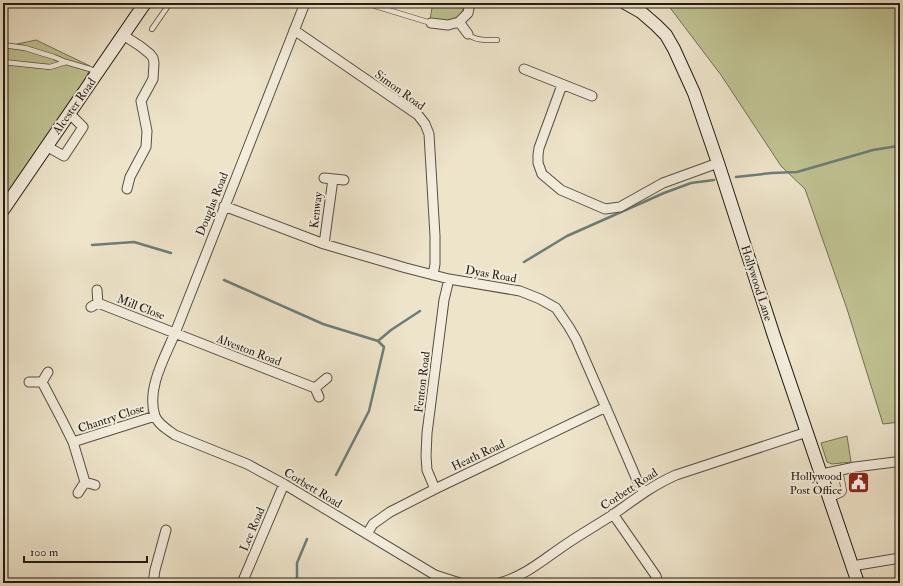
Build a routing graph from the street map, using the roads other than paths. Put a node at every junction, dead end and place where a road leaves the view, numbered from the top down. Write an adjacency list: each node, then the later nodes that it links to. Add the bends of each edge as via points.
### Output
1 (145, 3): 12 (street, Alcester Road)
2 (170, 3): 9 (lane)
3 (305, 3): 10 (street, Douglas Road)
4 (470, 3): 7 (street, via 468,13)
5 (625, 3): 23 (street, Hollywood Lane, via 641,12 666,35 694,93)
6 (376, 6): 8 (lane)
7 (459, 22): 8 (street, via 448,25); 11 (street)
8 (431, 23)
9 (152, 29)
10 (294, 30): 26 (street, Douglas Road); 29 (street, Simon Road, via 418,115 425,124 429,134 435,236)
11 (468, 34): 13 (lane, via 473,38)
12 (123, 35): 18 (street, Alcester Road); 25 (street, via 150,54 154,63 153,79 141,101 147,131 146,147 130,176)
13 (497, 40)
14 (3, 45): 16 (lane, via 25,48)
15 (3, 62): 16 (lane, via 50,67)
16 (66, 62): 18 (lane)
17 (524, 69): 19 (street)
18 (98, 73): 21 (street, Alcester Road)
19 (562, 85): 20 (street); 23 (street, via 538,155 542,174 561,190 605,209 620,207 663,183)
20 (592, 96)
21 (69, 113): 22 (street, Alcester Road); 22 (street, via 83,127 64,156)
22 (46, 146): 27 (street, Alcester Road)
23 (718, 163): 39 (street, Hollywood Lane)
24 (344, 180): 28 (street, Kenway, via 328,178)
25 (127, 189)
26 (224, 206): 28 (street, Dyas Road); 32 (street, Douglas Road)
27 (3, 210)
28 (324, 244): 29 (street, Dyas Road)
29 (433, 275): 30 (street, Dyas Road)
30 (449, 278): 37 (street, Dyas Road, via 520,292 556,308 570,327); 47 (street, Fenton Road, via 427,433 427,470)
31 (97, 290): 32 (street, Mill Close, via 95,305)
32 (175, 333): 34 (street, Alveston Road, via 317,393); 38 (street, Douglas Road, via 153,390)
33 (48, 372): 36 (street)
34 (327, 378)
35 (29, 382): 36 (street)
36 (42, 382): 40 (street, Chantry Close)
37 (606, 407): 47 (street, Heath Road); 48 (street, Dyas Road)
38 (155, 416): 40 (street, Chantry Close); 46 (street, Corbett Road, via 175,435 247,464)
39 (807, 432): 43 (street, Hollywood Lane); 48 (street, Corbett Road, via 676,475)
40 (73, 442): 44 (street, Chantry Close)
41 (900, 462): 42 (street)
42 (840, 470): 43 (street); 50 (lane, via 844,491)
43 (822, 474): 50 (street, Hollywood Lane)
44 (86, 482): 45 (street); 49 (street)
45 (95, 484)
46 (284, 484): 53 (street, Corbett Road); 57 (street, Lee Road)
47 (434, 488): 53 (street, Heath Road, via 390,512 373,524)
48 (643, 492): 51 (street, Corbett Road)
49 (78, 493)
50 (830, 500): 55 (street, Hollywood Lane)
51 (613, 514): 59 (street, Corbett Road, via 523,574); 60 (street, via 656,576)
52 (166, 530): 56 (street)
53 (367, 534): 58 (street, Corbett Road, via 435,575)
54 (900, 558): 55 (street)
55 (852, 566): 61 (street, Hollywood Lane)
56 (153, 583)
57 (242, 583)
58 (460, 583)
59 (499, 583)
60 (658, 583)
61 (858, 583)

